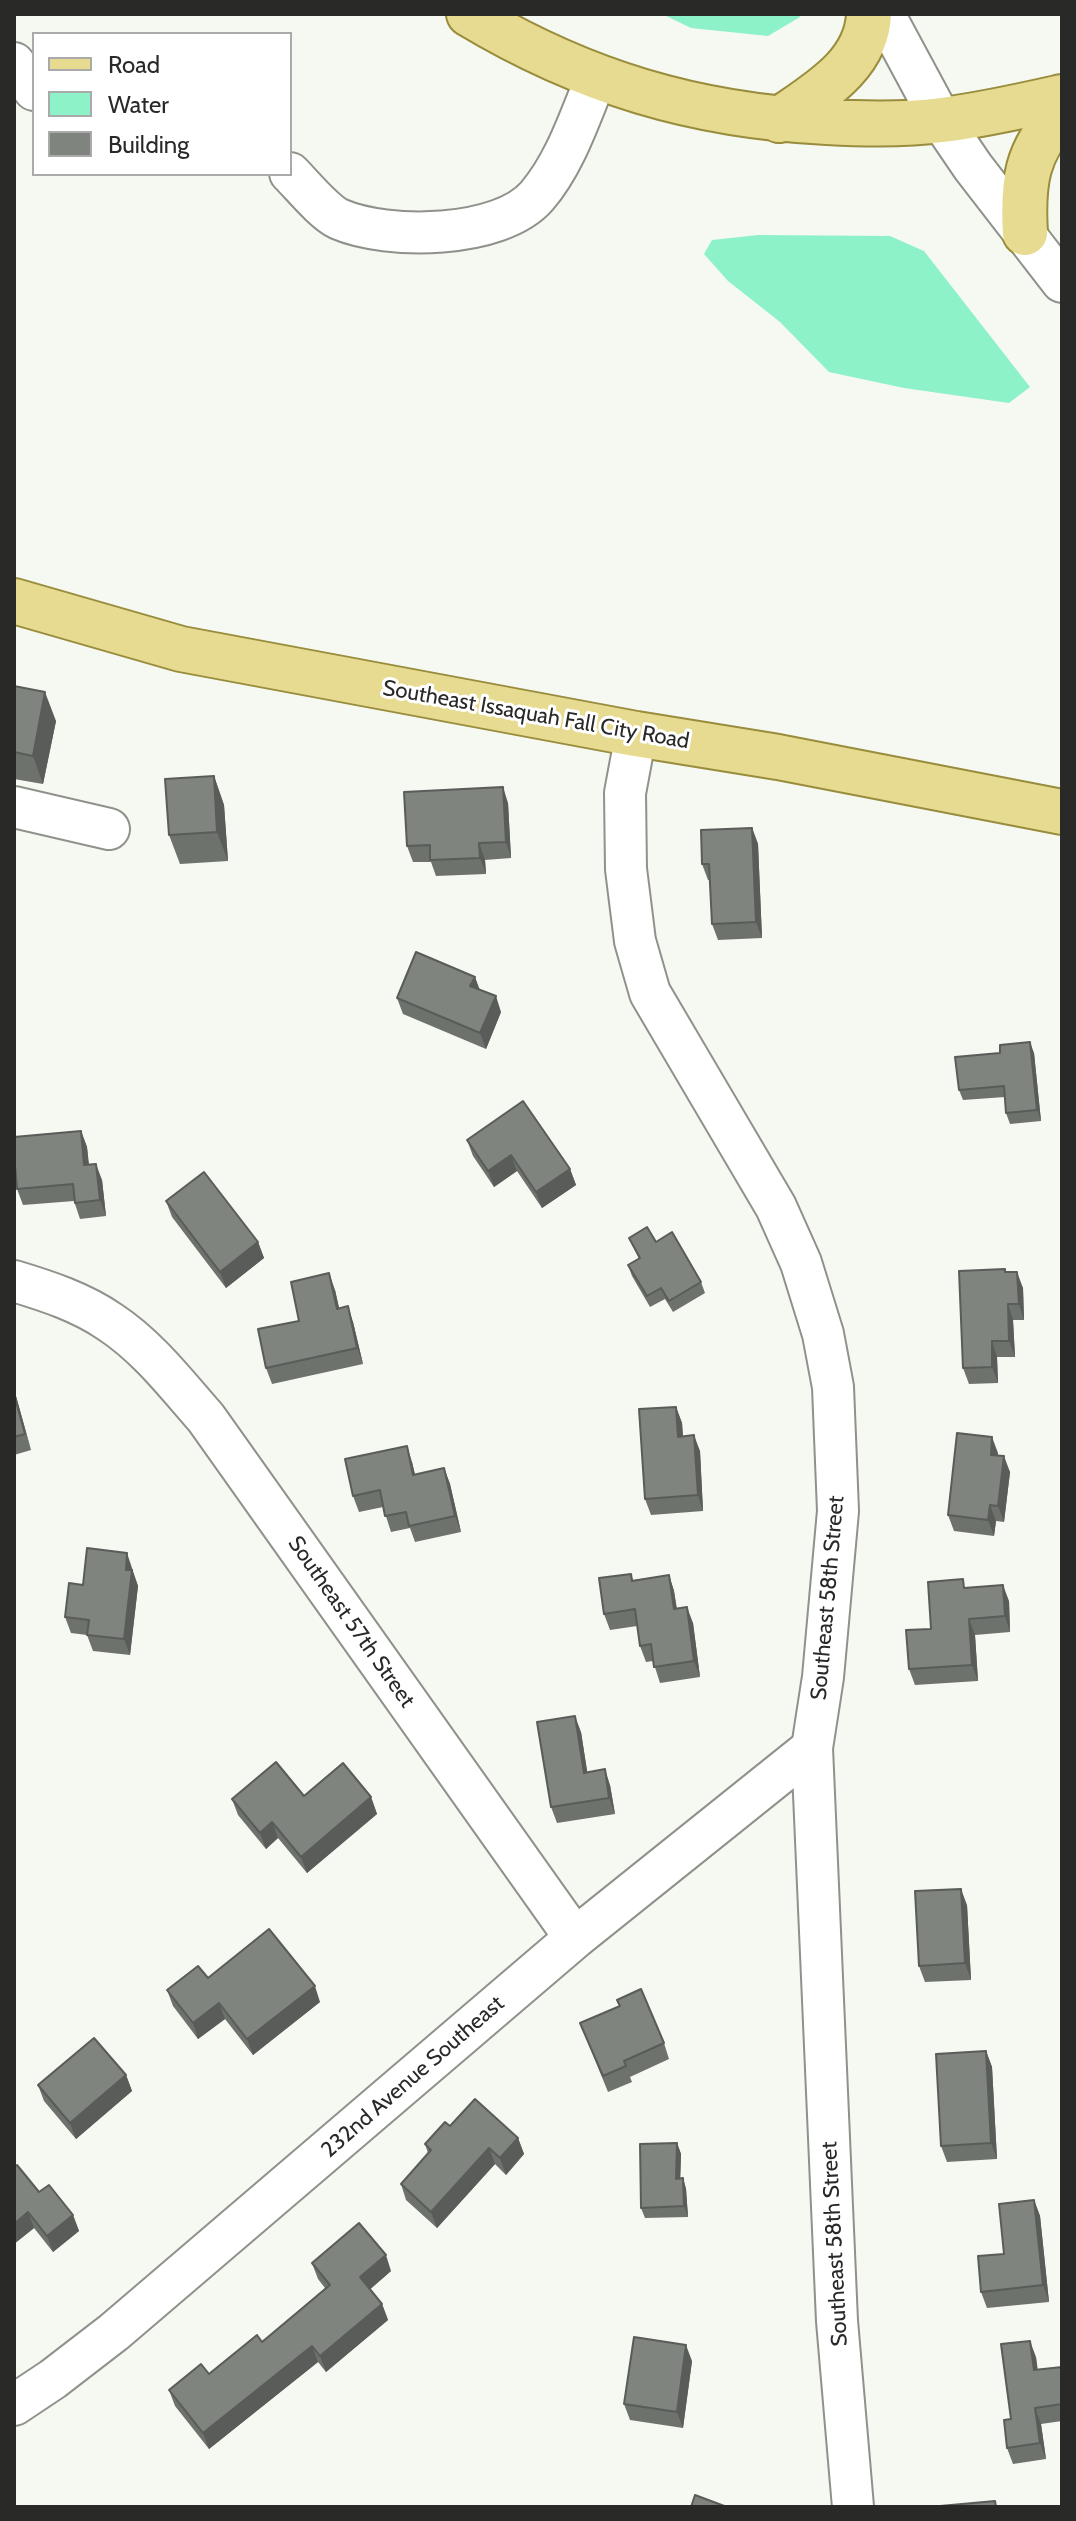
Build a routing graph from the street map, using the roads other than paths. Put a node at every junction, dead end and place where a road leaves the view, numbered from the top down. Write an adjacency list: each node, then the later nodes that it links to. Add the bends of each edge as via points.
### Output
1 (469, 14): 5 (main road)
2 (869, 14): 9 (main road, via 869,26 850,65)
3 (884, 14): 10 (street)
4 (14, 63): 6 (street)
5 (597, 76): 9 (main road, via 663,99); 11 (street, via 564,152 535,198 489,223 439,231 372,230 336,217)
6 (32, 87)
7 (1062, 97): 10 (main road)
8 (1062, 114): 12 (main road, via 1041,139 1026,175)
9 (779, 120): 10 (main road)
10 (941, 120): 12 (street)
11 (292, 175)
12 (1025, 233): 13 (street)
13 (1062, 282)
14 (14, 601): 15 (main road, Southeast Issaquah Fall City Road, via 181,649)
15 (636, 734): 17 (main road, Southeast Issaquah Fall City Road); 20 (street, Southeast 58th Street, via 625,793 626,869 635,941 650,993 776,1207 801,1263 833,1387 838,1511)
16 (14, 807): 18 (street)
17 (1062, 812)
18 (109, 829)
19 (14, 1281): 21 (street, Southeast 57th Street, via 57,1294 109,1321 151,1355 206,1418)
20 (812, 1748): 21 (street, 232nd Avenue Southeast); 23 (street, Southeast 58th Street, via 837,2321)
21 (575, 1938): 22 (street, 232nd Avenue Southeast, via 114,2332)
22 (14, 2405)
23 (853, 2507)

